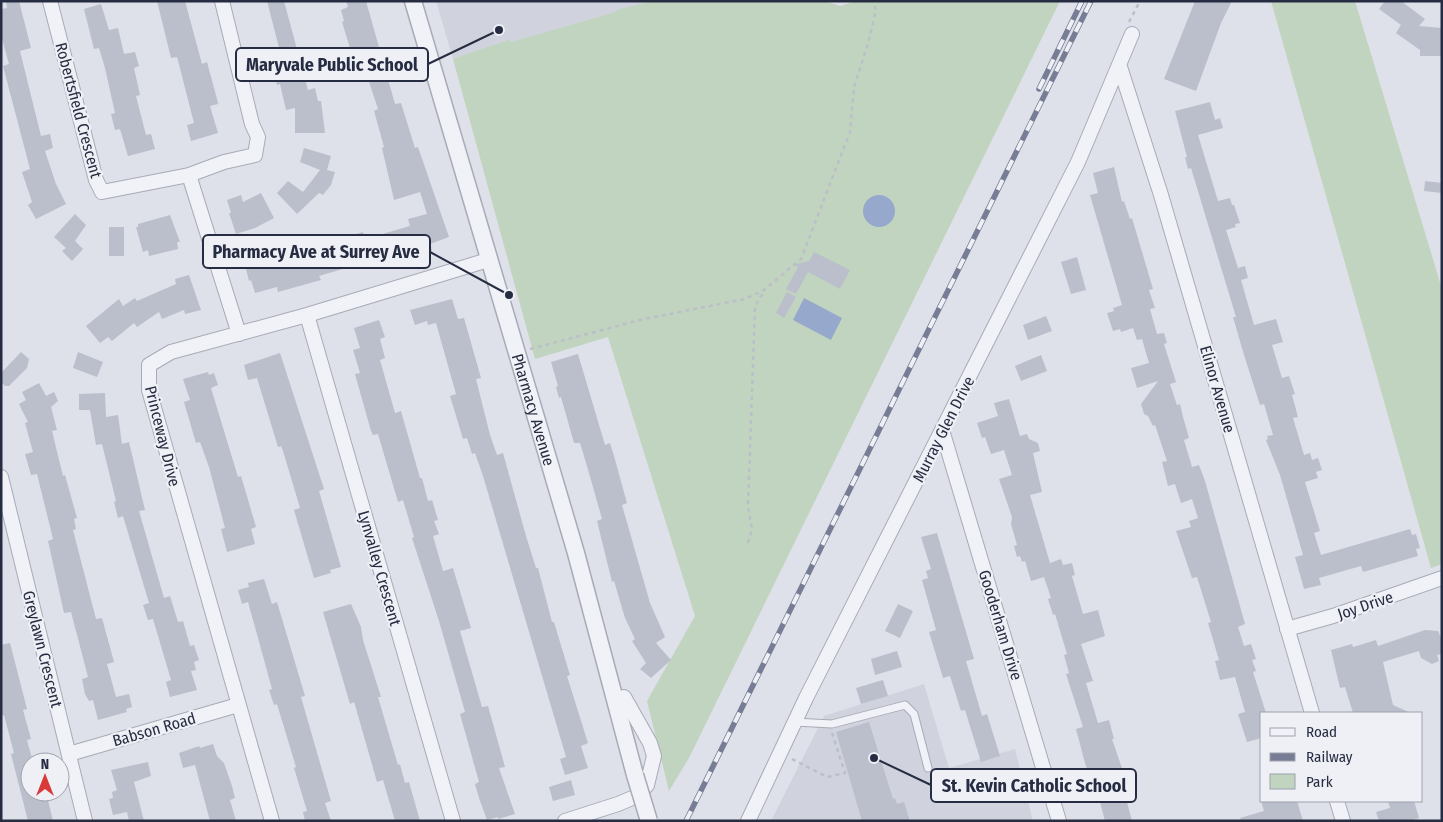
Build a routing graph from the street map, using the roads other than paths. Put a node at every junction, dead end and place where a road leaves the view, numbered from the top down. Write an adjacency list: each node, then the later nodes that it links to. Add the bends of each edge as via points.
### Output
1 (50, 1): 6 (street, Robertsfield Crescent, via 96,180 102,192)
2 (222, 1): 6 (street, via 258,137 257,149 251,157 224,162)
3 (413, 1): 7 (street, Pharmacy Avenue)
4 (1132, 34): 5 (street, Murray Glen Drive)
5 (1120, 67): 10 (street, Murray Glen Drive, via 1078,162); 13 (street, Elinor Avenue, via 1164,204)
6 (189, 175): 9 (street)
7 (488, 260): 8 (street, Princeway Drive); 27 (street, Pharmacy Avenue, bridge, via 576,553)
8 (307, 315): 9 (street, Princeway Drive); 25 (street, Lynvalley Crescent)
9 (239, 334): 15 (street, Princeway Drive, via 171,352 148,365 148,390)
10 (942, 430): 17 (street, Murray Glen Drive); 29 (street, Gooderham Drive)
11 (1, 477): 18 (street, Greylawn Crescent)
12 (1442, 578): 13 (street, Joy Drive)
13 (1287, 629): 16 (street, Elinor Avenue)
14 (624, 697): 26 (street, via 654,756 647,785 637,796)
15 (238, 705): 19 (street, Babson Road); 24 (street, Princeway Drive)
16 (1312, 712)
17 (794, 722): 21 (lane, via 830,724 905,705 914,714); 28 (street, Murray Glen Drive)
18 (69, 752)
19 (70, 754)
20 (70, 758): 23 (street, Greylawn Crescent)
21 (928, 768)
22 (1337, 802): 30 (street)
23 (85, 821)
24 (272, 821)
25 (453, 821)
26 (565, 821)
27 (648, 821)
28 (748, 821)
29 (1059, 821)
30 (1343, 821)

